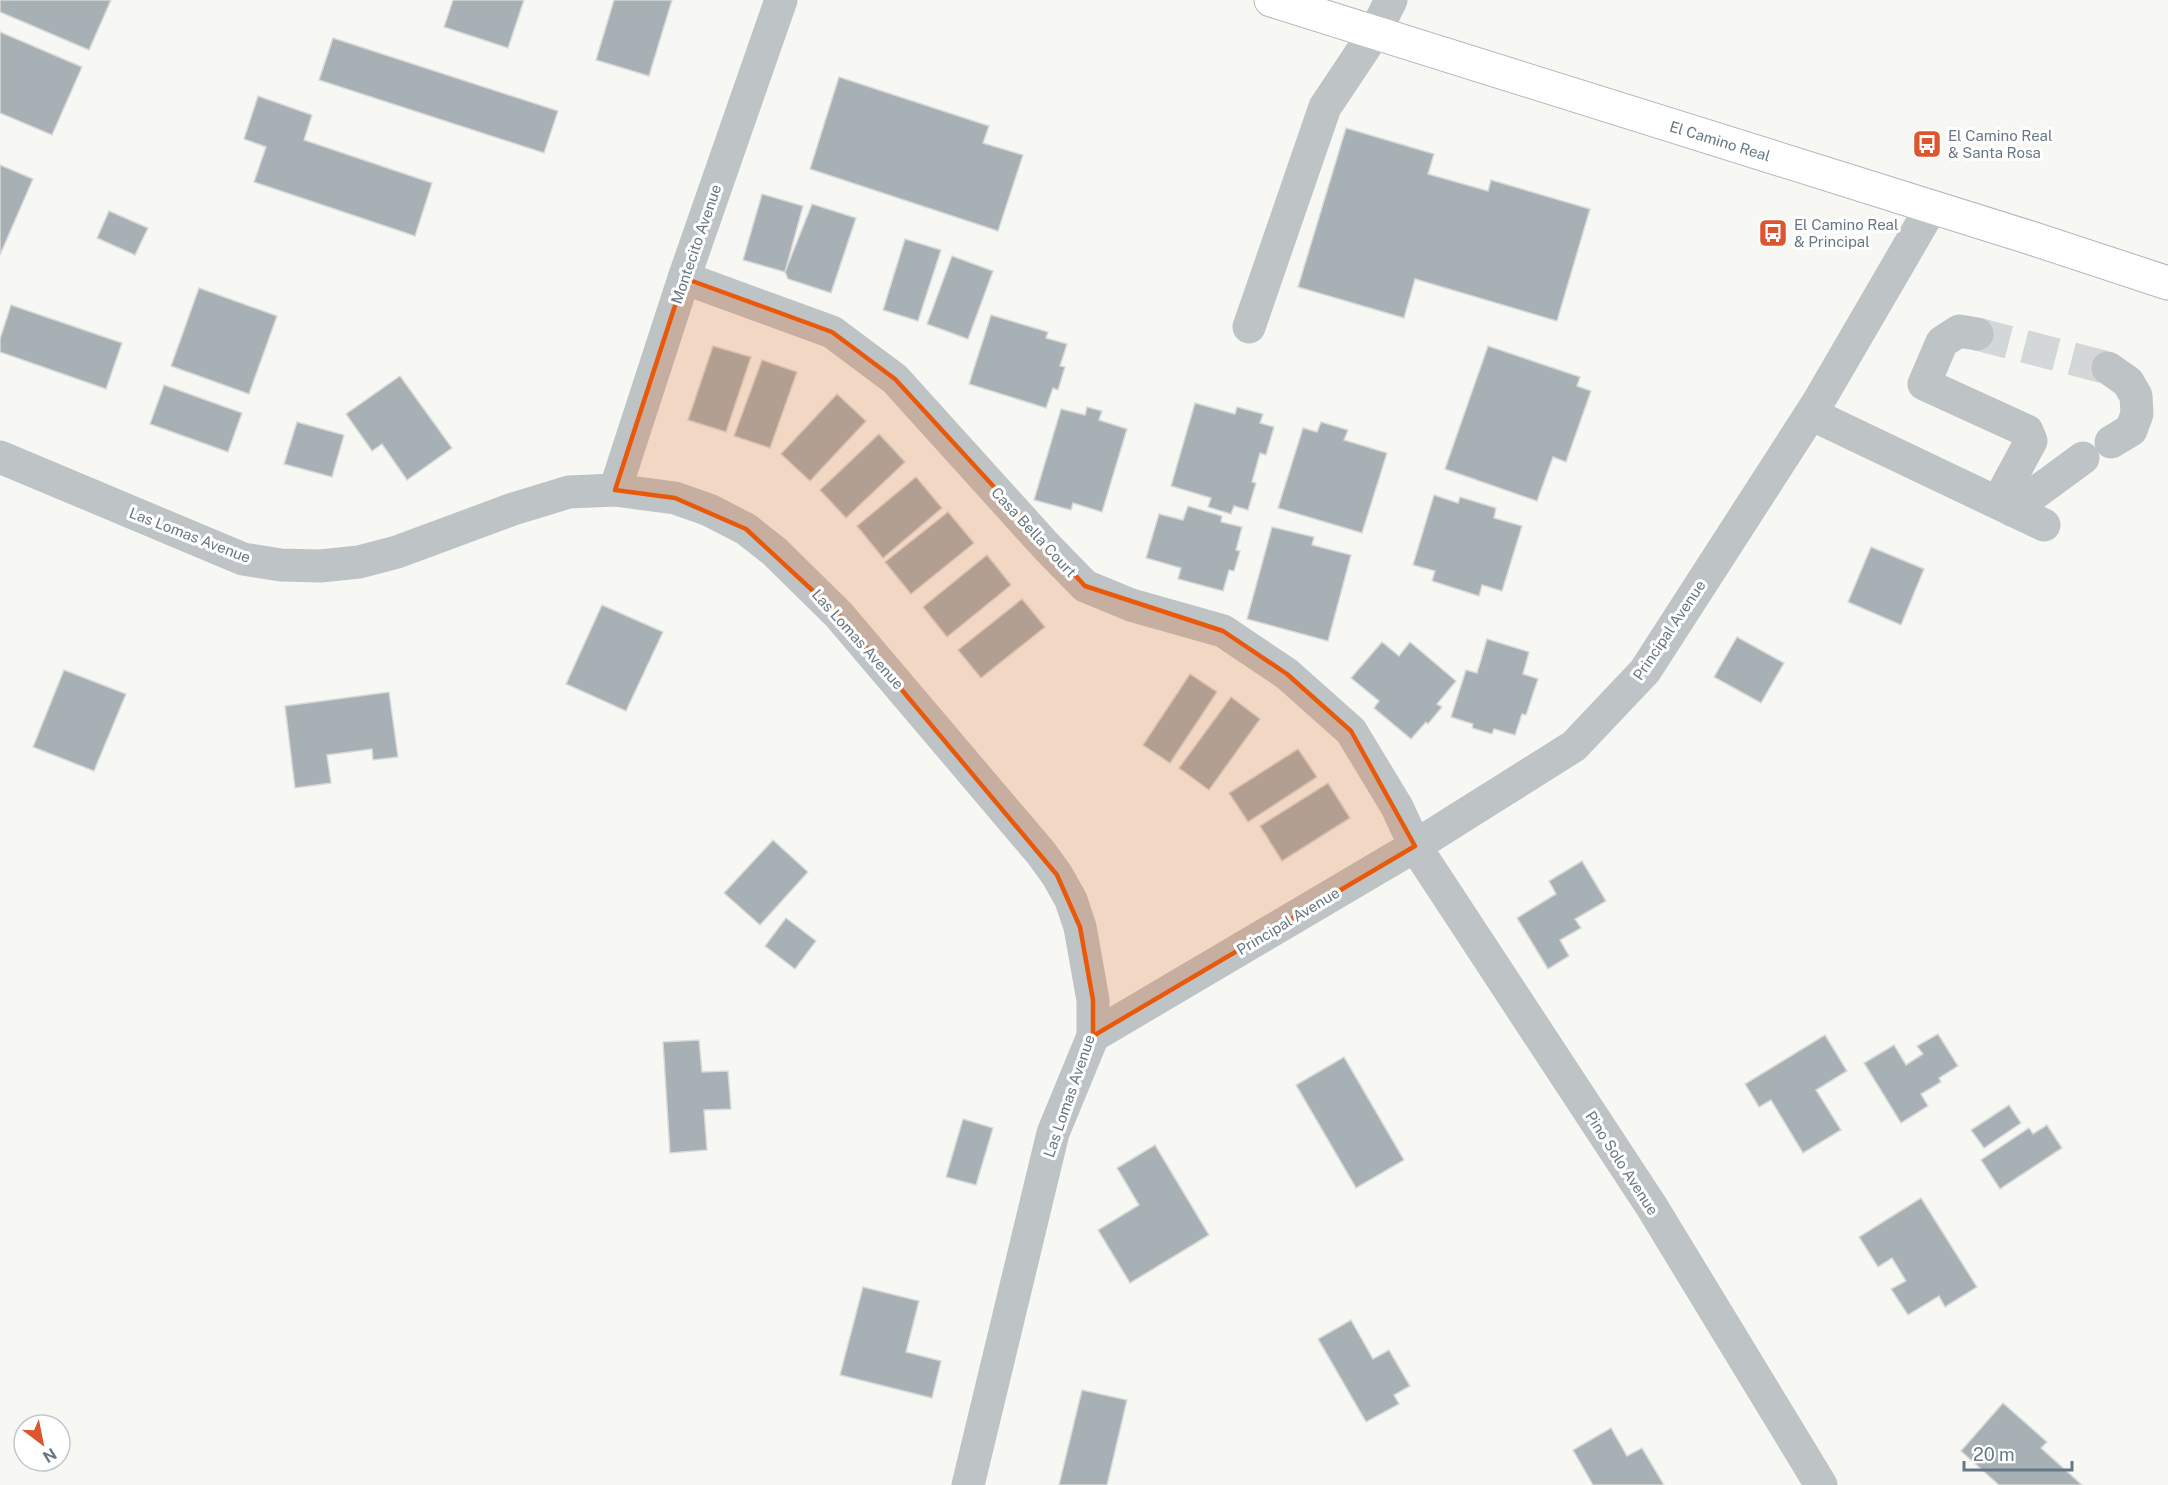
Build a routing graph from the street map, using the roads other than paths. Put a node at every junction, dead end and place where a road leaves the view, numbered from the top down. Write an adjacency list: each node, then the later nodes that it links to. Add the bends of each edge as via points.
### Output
1 (782, 0): 6 (street, Montecito Avenue)
2 (1271, 0): 4 (main road, El Camino Real)
3 (1391, 0): 4 (street)
4 (1376, 32): 5 (main road, El Camino Real); 8 (street, via 1324,107)
5 (1931, 208): 7 (main road, El Camino Real); 11 (street, Principal Avenue)
6 (684, 278): 15 (street, Montecito Avenue); 18 (street, Casa Bella Court, via 832,332 895,379 1086,586 1131,605 1223,631 1287,674 1351,731 1397,807)
7 (2168, 283)
8 (1249, 327)
9 (1977, 334): 16 (street, via 1959,331 1942,342 1923,384 2027,431 2031,441)
10 (2108, 368): 12 (street, via 2128,382 2136,396 2137,414 2131,429)
11 (1811, 414): 16 (street); 18 (street, Principal Avenue, via 1645,671 1574,746)
12 (2111, 442)
13 (0, 457): 15 (street, Las Lomas Avenue, via 243,558 281,565 359,562 569,492)
14 (2083, 458): 16 (street)
15 (615, 490): 19 (street, Las Lomas Avenue, via 675,498 746,529 776,552 839,615 1057,875 1080,927 1093,999)
16 (2005, 506): 17 (street)
17 (2044, 525)
18 (1415, 846): 19 (street, Principal Avenue); 21 (street, Pino Solo Avenue, via 1652,1207)
19 (1093, 1036): 20 (street, Las Lomas Avenue, via 1053,1133)
20 (968, 1485)
21 (1821, 1485)

